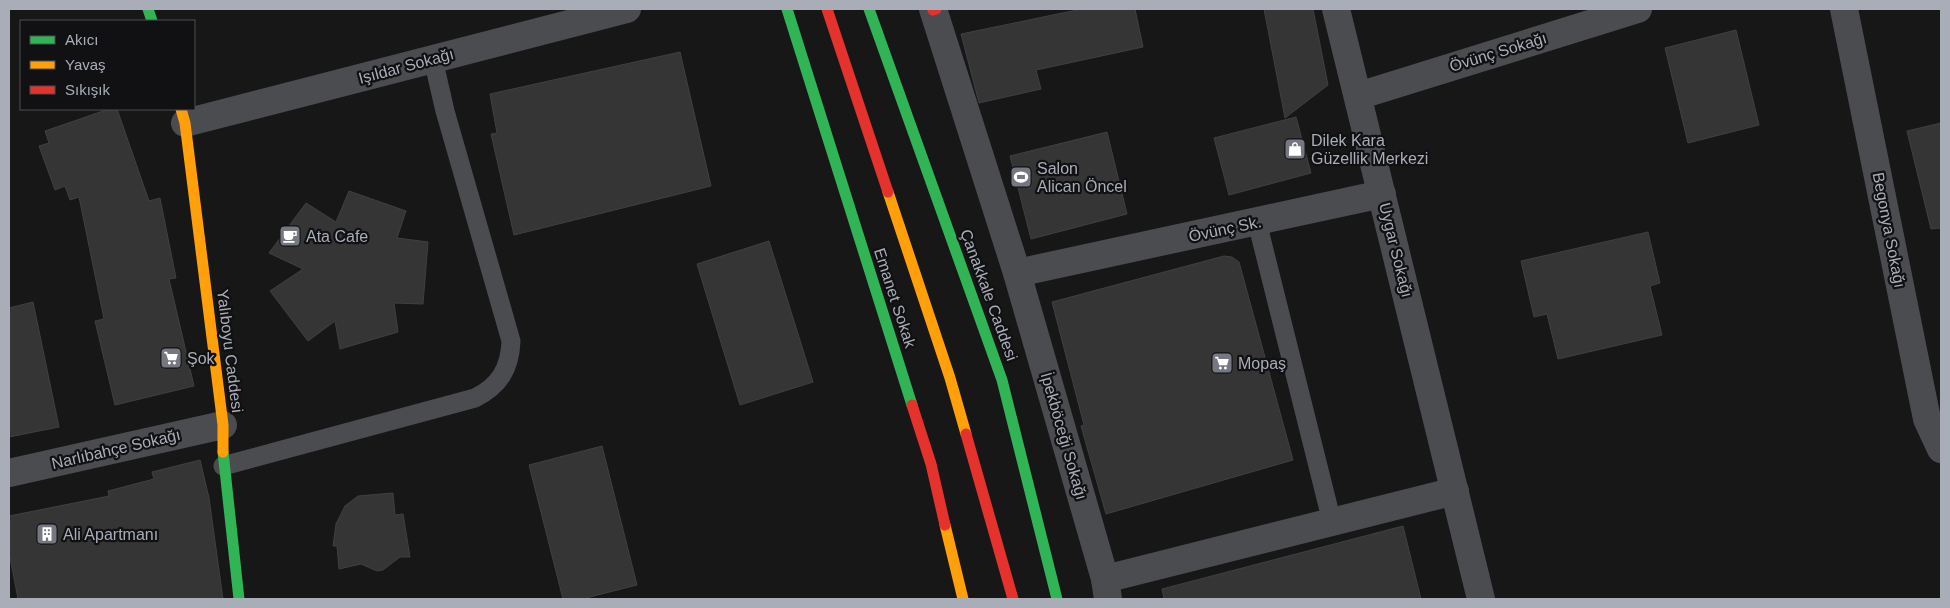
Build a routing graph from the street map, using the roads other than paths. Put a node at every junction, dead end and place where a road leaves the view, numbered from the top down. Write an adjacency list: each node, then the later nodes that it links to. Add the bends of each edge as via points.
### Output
1 (627, 9): 9 (street, Işıldar Sokağı)
2 (787, 9): 23 (main road, Emanet Sokak, via 931,464)
3 (827, 9): 24 (main road, via 950,378)
4 (869, 9): 25 (main road, Çanakkale Caddesi, via 1002,380)
5 (934, 9): 14 (street, İpekböceği Sokağı)
6 (1336, 9): 10 (street, Uygar Sokağı)
7 (1638, 9): 10 (street, Övünç Sokağı)
8 (1844, 9): 16 (street, Begonya Sokağı, via 1927,419)
9 (433, 59): 11 (street, Işıldar Sokağı); 17 (lane, via 444,111 511,341 506,371 498,382 474,398)
10 (1358, 96): 12 (street, Uygar Sokağı)
11 (183, 116): 15 (main road, Yalıboyu Caddesi)
12 (1382, 194): 13 (street, Övünç Sk.); 19 (street, Uygar Sokağı)
13 (1257, 222): 14 (street, Övünç Sk.); 20 (lane)
14 (1017, 273): 21 (street, İpekböceği Sokağı)
15 (223, 425): 17 (main road, Yalıboyu Caddesi); 18 (street, Narlıbahçe Sokağı)
16 (1941, 449)
17 (223, 466): 22 (main road, Yalıboyu Caddesi)
18 (9, 474)
19 (1455, 491): 20 (street); 26 (street, Uygar Sokağı)
20 (1332, 522): 21 (street)
21 (1106, 589)
22 (239, 599)
23 (963, 599)
24 (1013, 599)
25 (1057, 599)
26 (1481, 599)

